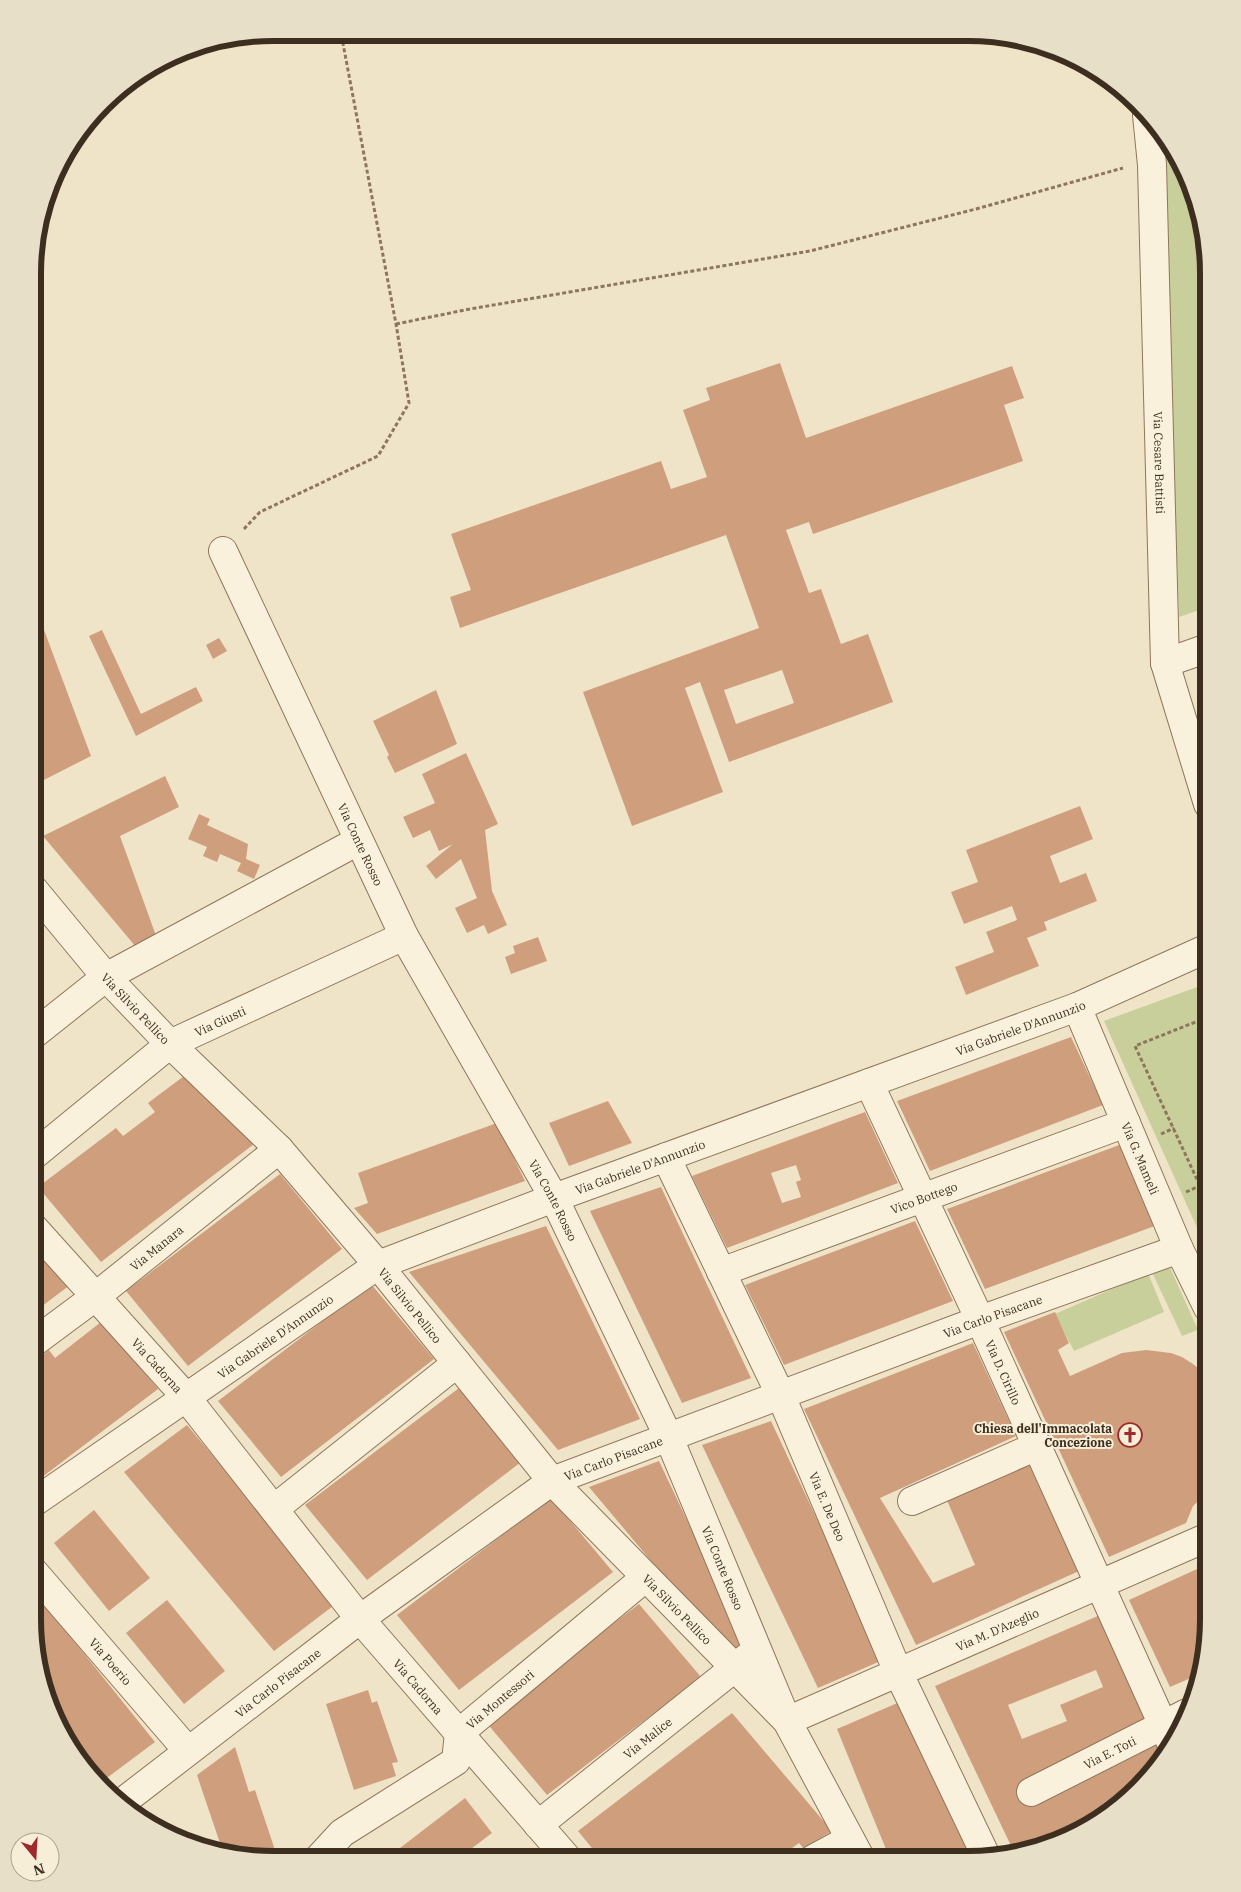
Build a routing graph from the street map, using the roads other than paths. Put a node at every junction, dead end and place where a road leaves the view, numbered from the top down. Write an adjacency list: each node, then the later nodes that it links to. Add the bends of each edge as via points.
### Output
1 (1148, 128): 4 (street, Via Cesare Battisti, via 1152,165)
2 (223, 552): 6 (street, Via Conte Rosso)
3 (1200, 651): 4 (street)
4 (1165, 663): 5 (street, Via Cesare Battisti)
5 (1200, 778)
6 (358, 841): 8 (street, Via Conte Rosso); 10 (street)
7 (41, 898): 10 (street, Via Silvio Pellico)
8 (404, 936): 13 (street, Via Giusti); 19 (street, Via Conte Rosso)
9 (1200, 952): 11 (street, Via Gabriele D'Annunzio)
10 (106, 977): 12 (street); 13 (street, Via Silvio Pellico)
11 (1077, 1007): 14 (street, Via Gabriele D'Annunzio); 15 (street, Via G. Mameli)
12 (41, 1029)
13 (170, 1044): 16 (street, Via Giusti); 17 (street, Via Silvio Pellico)
14 (869, 1083): 18 (street, Via Gabriele D'Annunzio); 20 (street, Via D. Cirillo)
15 (1126, 1123): 20 (street, Vico Bottego); 22 (street, Via G. Mameli)
16 (41, 1149)
17 (279, 1149): 23 (street, Via Silvio Pellico); 26 (street, Via Manara)
18 (666, 1157): 19 (street, Via Gabriele D'Annunzio); 24 (street, Via E. De Deo)
19 (554, 1198): 23 (street, Via Gabriele D'Annunzio); 32 (street, Via Conte Rosso)
20 (923, 1198): 24 (street, Vico Bottego); 27 (street, Via D. Cirillo)
21 (41, 1236): 26 (street, Via Cadorna)
22 (1179, 1249): 25 (street, Via G. Mameli); 27 (street, Via Carlo Pisacane)
23 (378, 1265): 29 (street, Via Silvio Pellico); 30 (street, Via Gabriele D'Annunzio)
24 (721, 1272): 31 (street, Via E. De Deo)
25 (1200, 1292)
26 (95, 1297): 28 (street, Via Manara); 30 (street, Via Cadorna)
27 (980, 1320): 31 (street, Via Carlo Pisacane); 33 (street, Via D. Cirillo)
28 (41, 1338)
29 (457, 1363): 34 (street, Via Silvio Pellico); 37 (street)
30 (185, 1396): 35 (street, Via Gabriele D'Annunzio); 37 (street, Via Cadorna)
31 (781, 1396): 32 (street, Via Carlo Pisacane); 45 (street, Via E. De Deo)
32 (669, 1438): 34 (street, Via Carlo Pisacane); 43 (street, Via Conte Rosso)
33 (1037, 1446): 36 (street); 41 (street, Via D. Cirillo)
34 (552, 1481): 39 (street, Via Silvio Pellico); 42 (street, Via Carlo Pisacane)
35 (41, 1497)
36 (912, 1502)
37 (274, 1509): 42 (street, Via Cadorna)
38 (1200, 1540): 41 (street, Via M. D'Azeglio)
39 (646, 1577): 44 (street, Via Silvio Pellico); 47 (street, Via Montessori)
40 (41, 1580): 49 (street, Via Poerio)
41 (1099, 1584): 45 (street, Via M. D'Azeglio); 48 (street, Via D. Cirillo)
42 (360, 1619): 47 (street, Via Cadorna); 49 (street, Via Carlo Pisacane)
43 (757, 1650): 44 (street, Via Malice); 46 (street, Via Conte Rosso)
44 (734, 1667): 46 (street, Via Silvio Pellico); 52 (street, Via Malice)
45 (898, 1672): 46 (street, Via M. D'Azeglio); 54 (street, Via E. De Deo)
46 (787, 1720): 53 (street, Via Conte Rosso)
47 (459, 1733): 52 (street, Via Cadorna); 55 (street, Via Montessori, via 456,1761 342,1833)
48 (1167, 1735): 50 (street, Via E. Toti)
49 (188, 1751): 51 (street, Via Carlo Pisacane)
50 (1031, 1792)
51 (127, 1799)
52 (538, 1825): 56 (street, Via Cadorna)
53 (855, 1849)
54 (983, 1850)
55 (325, 1851)
56 (561, 1851)

